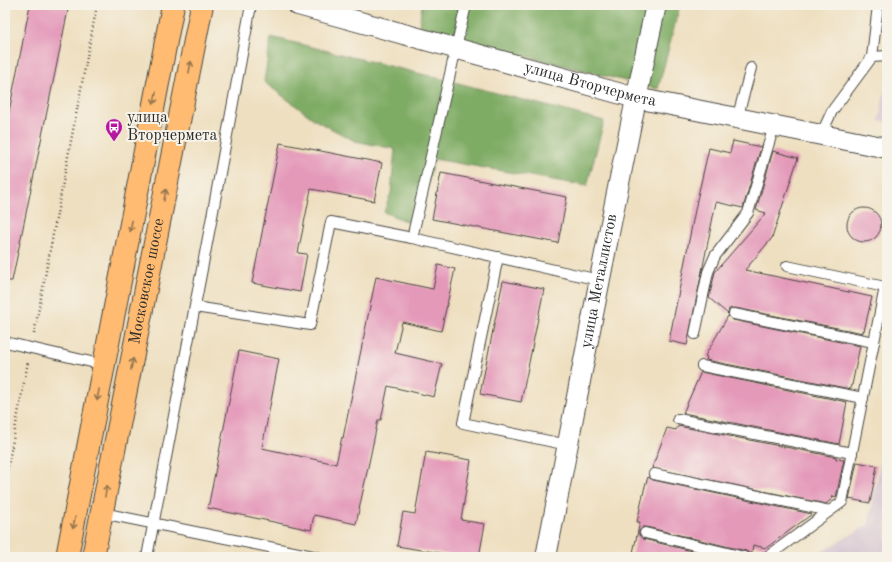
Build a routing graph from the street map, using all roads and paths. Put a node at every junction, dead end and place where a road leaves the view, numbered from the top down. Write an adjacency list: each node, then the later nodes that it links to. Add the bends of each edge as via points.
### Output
1 (98, 5): 28 (path)
2 (173, 5): 29 (main road, Московское шоссе, one-way to 29)
3 (202, 5): 38 (main road, Московское шоссе, one-way to 3)
4 (251, 5): 23 (lane)
5 (298, 5): 9 (street, улица Вторчермета)
6 (466, 5): 9 (lane)
7 (656, 5): 13 (street, улица Металлистов)
8 (878, 5): 11 (lane)
9 (457, 49): 13 (street, улица Вторчермета); 18 (lane)
10 (887, 56): 11 (lane)
11 (872, 57): 16 (lane, via 832,111)
12 (750, 68): 14 (lane)
13 (636, 98): 14 (street, улица Вторчермета); 21 (street, улица Металлистов)
14 (737, 119): 15 (street, улица Вторчермета)
15 (774, 126): 16 (street, улица Вторчермета); 25 (lane, via 748,214 715,256 708,272)
16 (821, 135): 17 (street, улица Вторчермета)
17 (887, 148)
18 (412, 238): 19 (lane); 23 (lane, via 331,222 310,325)
19 (498, 257): 21 (lane); 33 (lane, via 464,423)
20 (787, 266): 22 (lane)
21 (599, 280): 33 (street, улица Металлистов)
22 (886, 286): 27 (lane)
23 (195, 307): 39 (lane)
24 (734, 314): 27 (lane)
25 (695, 334)
26 (5, 342): 28 (lane)
27 (874, 342): 31 (lane)
28 (31, 348): 29 (lane); 36 (path)
29 (104, 366): 41 (main road, Московское шоссе, one-way to 41)
30 (702, 366): 31 (lane)
31 (863, 398): 34 (lane)
32 (678, 419): 34 (lane)
33 (568, 445): 45 (street, улица Металлистов)
34 (852, 453): 37 (lane, via 842,502)
35 (654, 474): 37 (lane)
36 (5, 482)
37 (830, 511): 47 (lane)
38 (102, 513): 39 (lane); 42 (main road, Московское шоссе)
39 (153, 523): 43 (lane); 44 (lane)
40 (645, 533): 46 (lane)
41 (67, 557)
42 (94, 557)
43 (146, 557)
44 (318, 557)
45 (546, 557)
46 (744, 557)
47 (767, 557)

